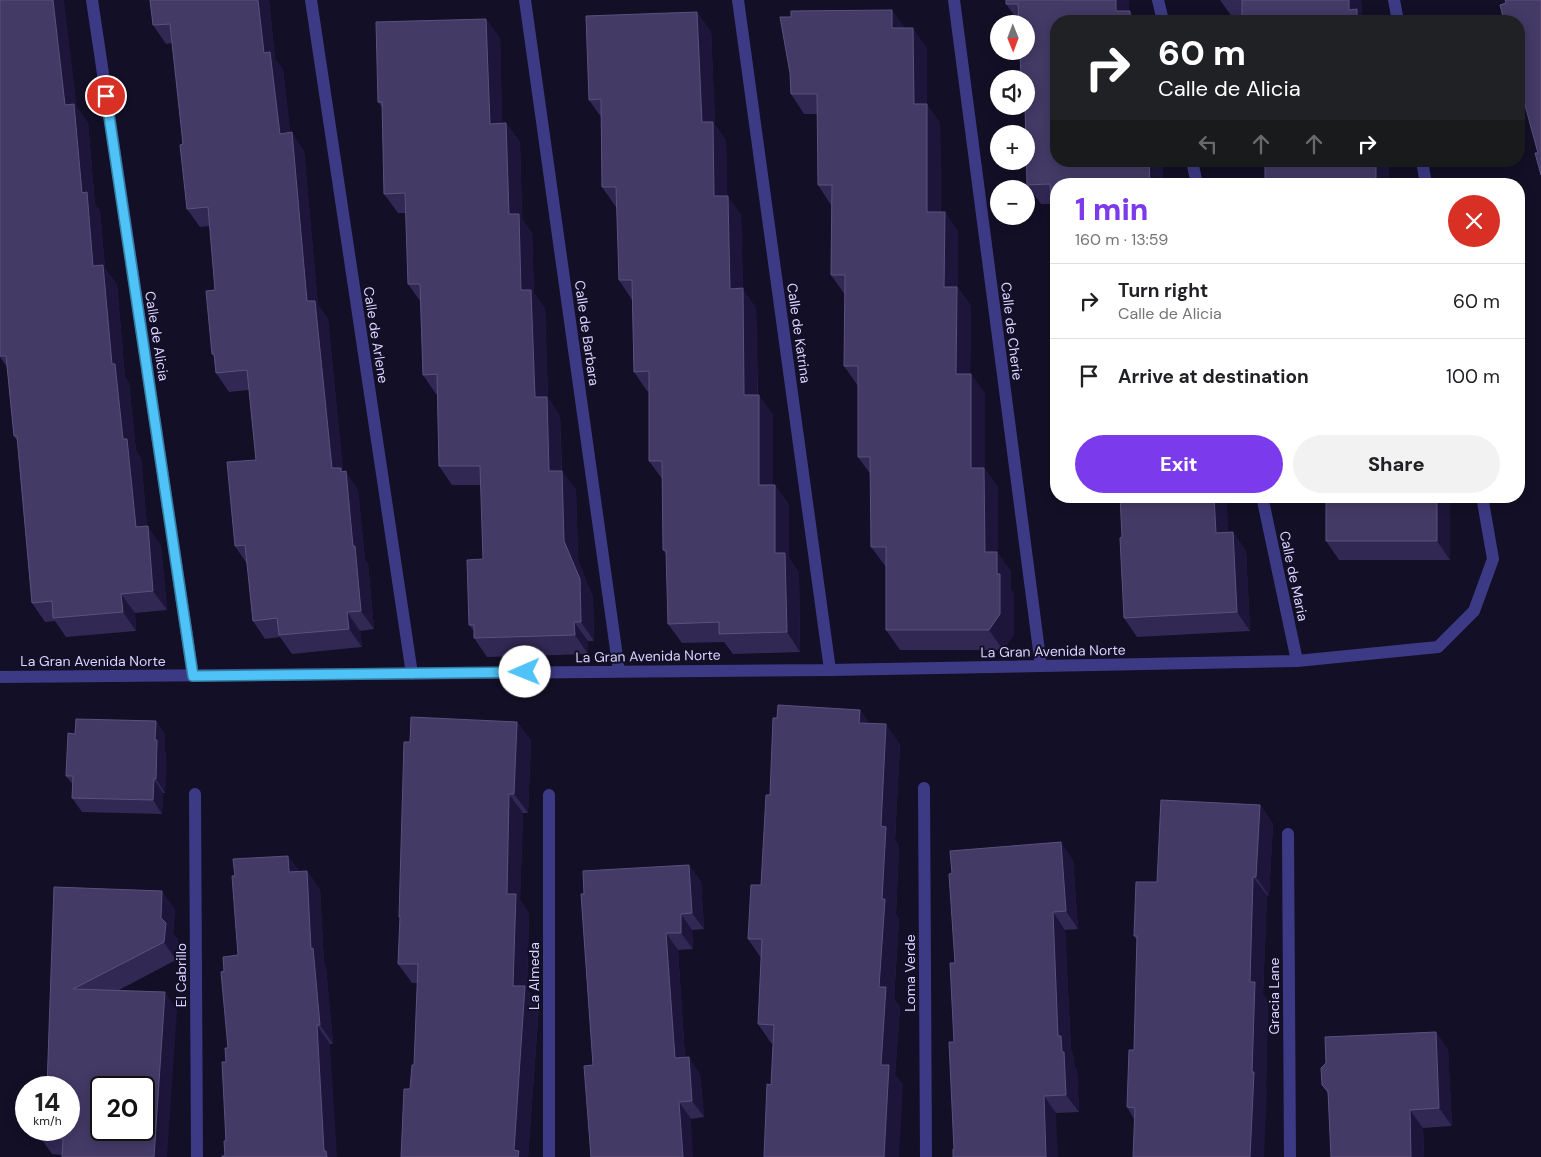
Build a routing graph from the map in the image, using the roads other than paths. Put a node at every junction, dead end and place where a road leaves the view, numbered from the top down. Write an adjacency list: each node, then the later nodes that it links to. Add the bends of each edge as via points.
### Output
1 (92, 0): 17 (street, Calle de Alicia)
2 (311, 0): 16 (street, Calle de Arlene)
3 (525, 0): 15 (street, Calle de Barbara)
4 (738, 0): 14 (street, Calle de Katrina)
5 (954, 0): 13 (street, Calle de Cherie)
6 (1158, 0): 8 (street)
7 (1394, 0): 9 (street)
8 (1161, 15)
9 (1397, 15)
10 (1263, 503): 12 (street, Calle de Maria)
11 (1483, 503): 12 (street, La Gran Avenida Norte, via 1493,559 1474,611 1438,647)
12 (1297, 661): 13 (street, La Gran Avenida Norte)
13 (1040, 666): 14 (street, La Gran Avenida Norte)
14 (830, 670): 15 (street, La Gran Avenida Norte)
15 (619, 671): 16 (street, La Gran Avenida Norte)
16 (412, 674): 17 (street, La Gran Avenida Norte)
17 (193, 676): 18 (street, La Gran Avenida Norte)
18 (0, 677)
19 (924, 788): 25 (street, Loma Verde)
20 (195, 794): 23 (street, El Cabrillo)
21 (549, 795): 24 (street, La Almeda)
22 (1288, 834): 26 (street, Gracia Lane)
23 (197, 1157)
24 (549, 1157)
25 (926, 1157)
26 (1290, 1157)

